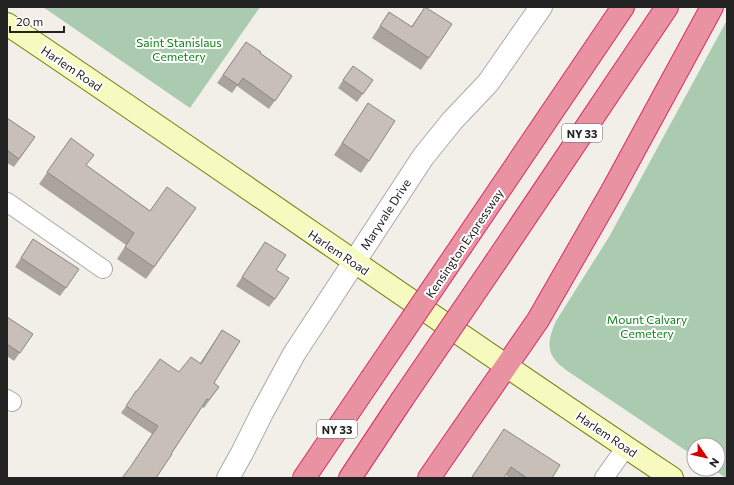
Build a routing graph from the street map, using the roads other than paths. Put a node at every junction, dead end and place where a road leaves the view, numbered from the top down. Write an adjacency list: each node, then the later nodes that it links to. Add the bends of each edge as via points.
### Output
1 (541, 7): 7 (street, Maryvale Drive, via 488,83 423,157)
2 (623, 7): 12 (highway, Kensington Expressway / NY 33, bridge)
3 (667, 7): 13 (highway, NY 33, bridge)
4 (712, 7): 9 (highway, via 612,191 538,320)
5 (7, 24): 7 (main road, Harlem Road)
6 (9, 208): 8 (street)
7 (354, 262): 9 (main road, Harlem Road); 11 (street, Maryvale Drive, via 294,354)
8 (103, 269)
9 (507, 366): 10 (main road, Harlem Road); 14 (highway)
10 (626, 447): 15 (street); 16 (main road, Harlem Road)
11 (228, 478)
12 (304, 478)
13 (350, 478)
14 (429, 478)
15 (604, 478)
16 (672, 478)

